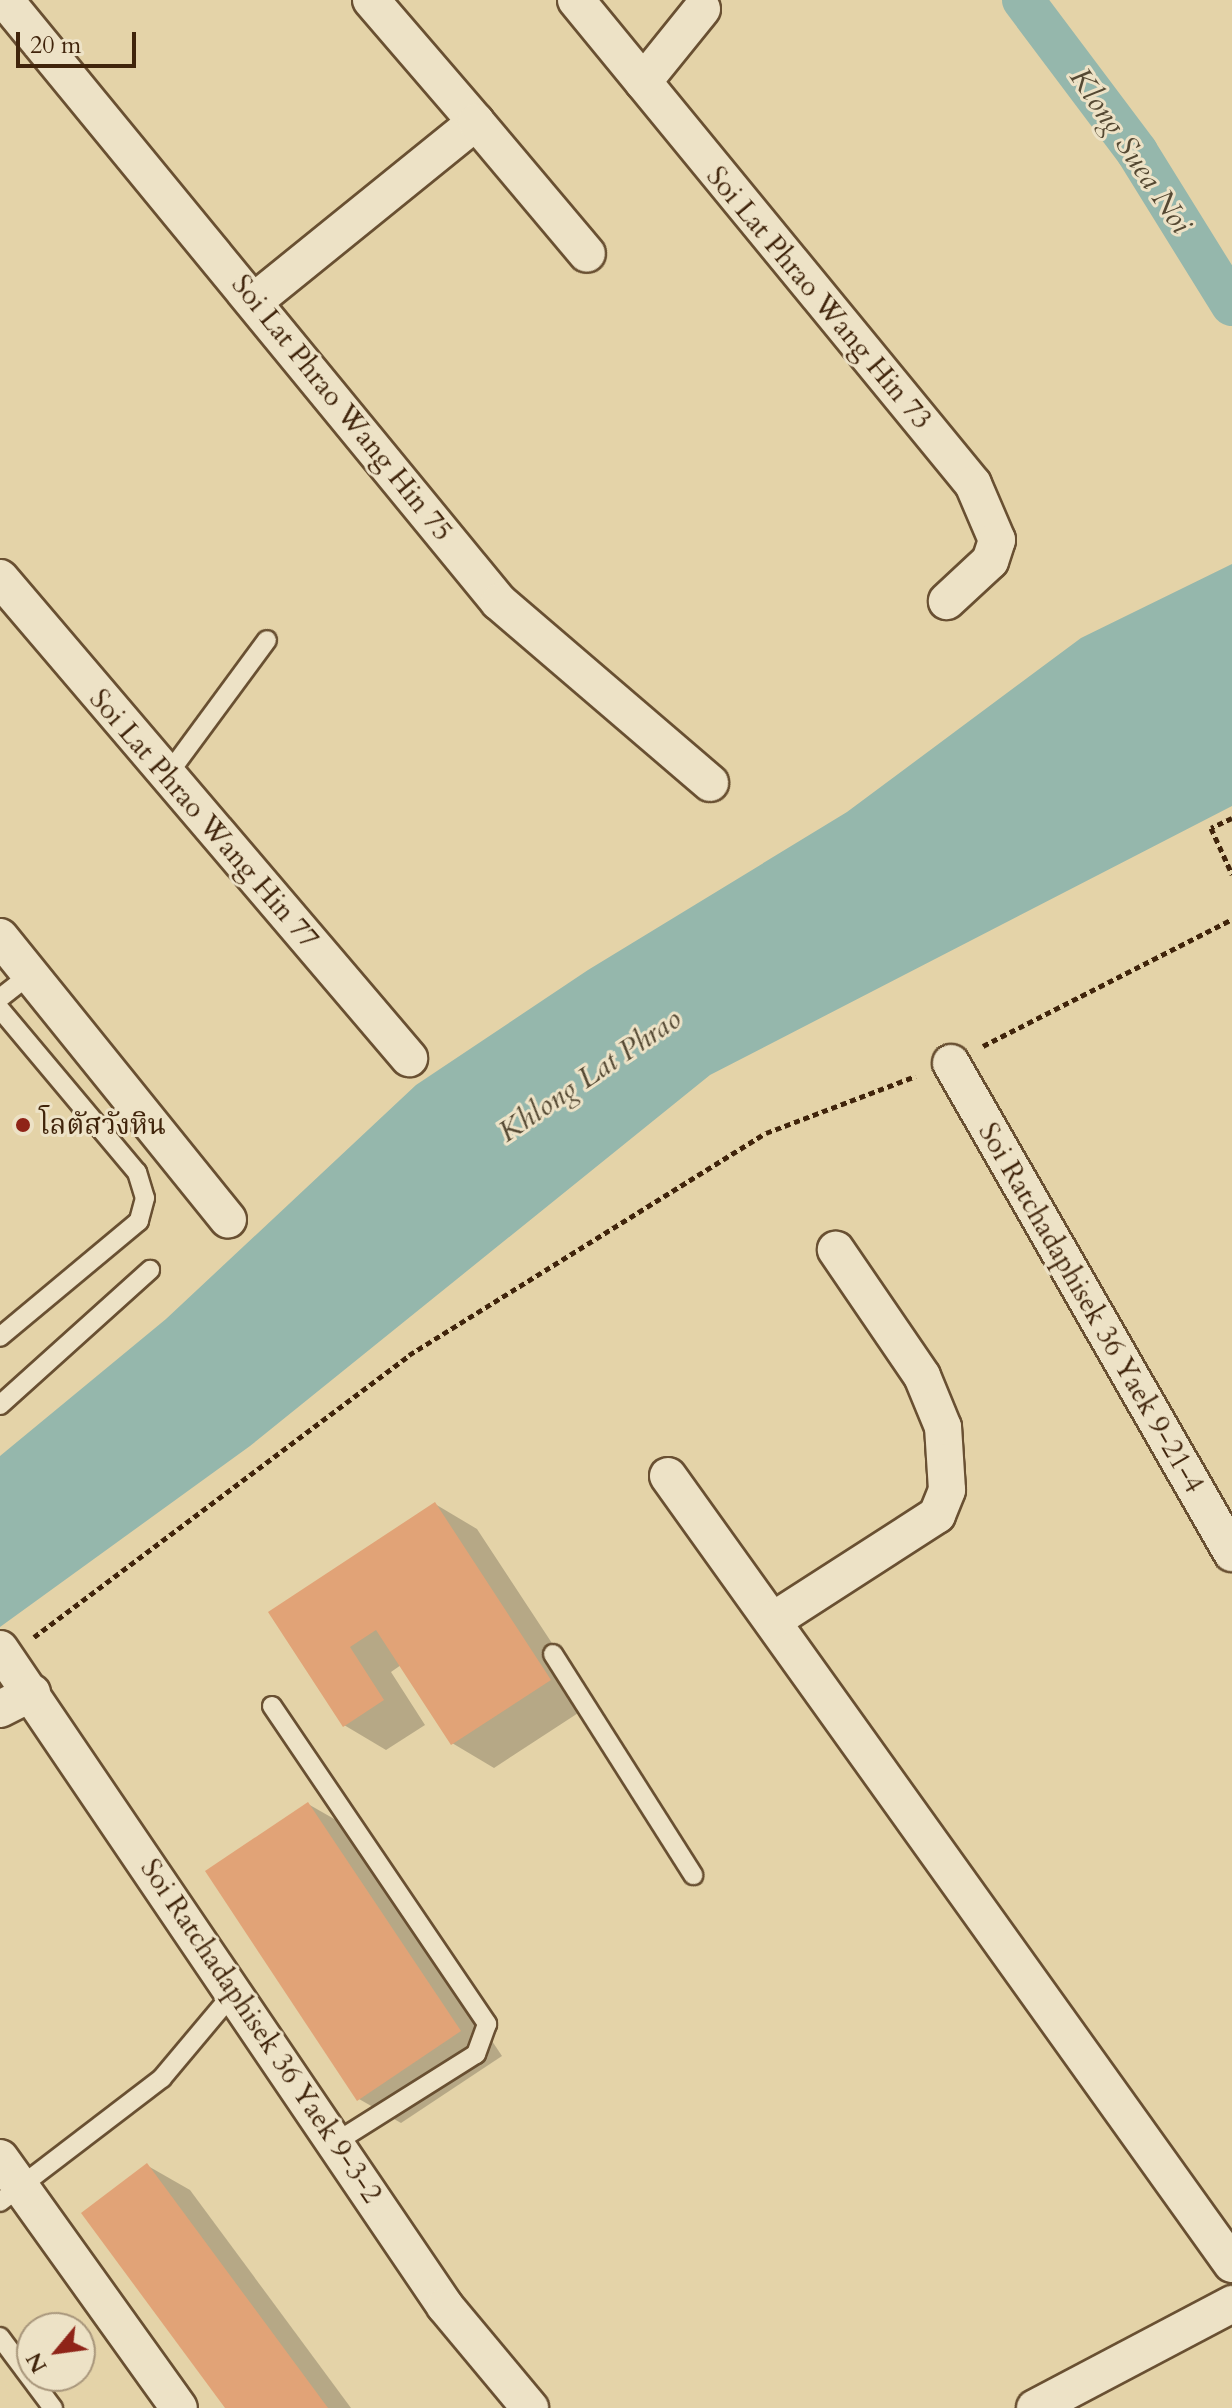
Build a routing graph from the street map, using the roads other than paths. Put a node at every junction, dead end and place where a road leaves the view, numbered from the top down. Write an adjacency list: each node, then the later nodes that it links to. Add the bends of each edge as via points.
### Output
1 (5, 0): 8 (street, Soi Lat Phrao Wang Hin 75)
2 (371, 0): 6 (street)
3 (576, 0): 5 (street, Soi Lat Phrao Wang Hin 73)
4 (702, 9): 5 (street)
5 (643, 82): 10 (street, Soi Lat Phrao Wang Hin 73, via 973,484 997,540 990,561)
6 (476, 122): 7 (street); 8 (street)
7 (587, 254)
8 (256, 300): 13 (street, Soi Lat Phrao Wang Hin 75, via 499,602)
9 (1, 583): 12 (street, Soi Lat Phrao Wang Hin 77)
10 (947, 601)
11 (267, 640): 12 (lane)
12 (166, 777): 18 (street, Soi Lat Phrao Wang Hin 77)
13 (710, 783)
14 (0, 937): 15 (street)
15 (31, 974): 16 (lane); 20 (street)
16 (0, 998)
17 (0, 1009): 23 (lane, via 137,1172 145,1198 139,1221)
18 (409, 1058)
19 (951, 1063): 26 (street, Soi Ratchadaphisek 36 Yaek 9-21-4)
20 (228, 1220)
21 (836, 1250): 27 (street, via 922,1376 943,1427 947,1490 937,1515)
22 (150, 1270): 24 (lane)
23 (0, 1337)
24 (0, 1405)
25 (668, 1476): 27 (street)
26 (1232, 1553)
27 (774, 1620): 37 (street)
28 (4, 1653): 30 (street, Soi Ratchadaphisek 36 Yaek 9-3-2)
29 (553, 1654): 32 (lane)
30 (16, 1701): 33 (street, Soi Ratchadaphisek 36 Yaek 9-3-2)
31 (272, 1706): 34 (lane, via 487,2024 476,2054)
32 (693, 1875)
33 (235, 1991): 34 (street, Soi Ratchadaphisek 36 Yaek 9-3-2); 36 (lane, via 162,2078)
34 (336, 2142): 42 (street, Soi Ratchadaphisek 36 Yaek 9-3-2, via 445,2306)
35 (0, 2158): 36 (street)
36 (10, 2195): 41 (street)
37 (1232, 2264)
38 (1232, 2304): 43 (street)
39 (0, 2337): 40 (lane)
40 (53, 2408)
41 (179, 2408)
42 (530, 2408)
43 (1035, 2408)

